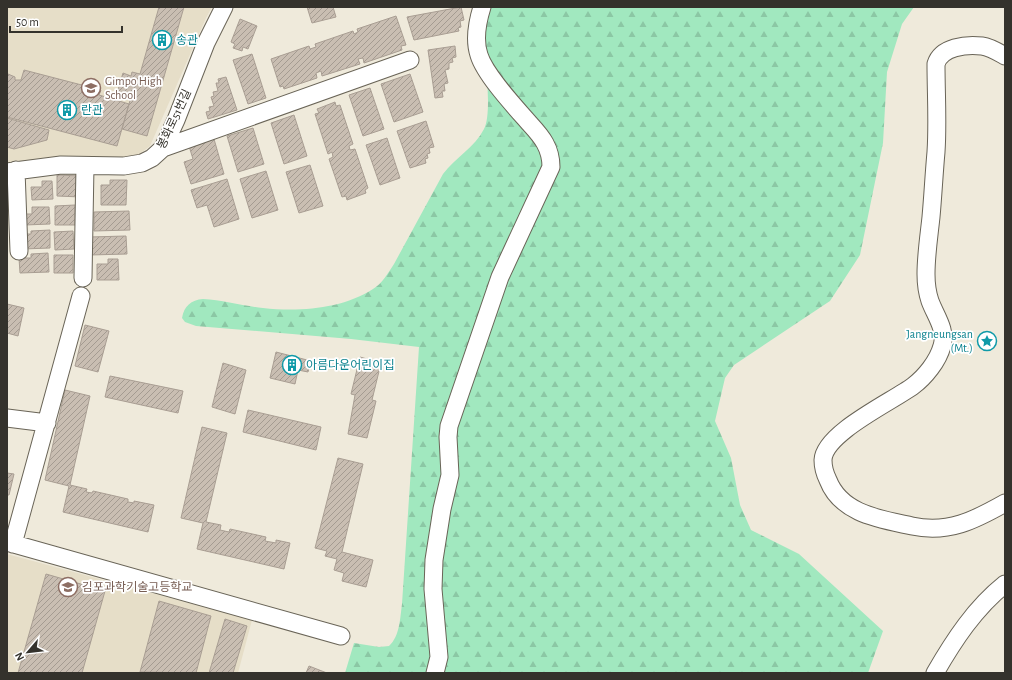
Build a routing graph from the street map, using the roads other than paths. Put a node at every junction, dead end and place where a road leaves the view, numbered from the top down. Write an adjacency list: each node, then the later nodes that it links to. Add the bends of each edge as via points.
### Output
1 (224, 8): 5 (street, 봉화로51번길, via 206,43)
2 (478, 8): 17 (street, via 476,40 481,61 541,136 551,157 551,167 494,292 449,426 450,475 434,560 433,589 439,657)
3 (1005, 56): 13 (street, via 992,48 970,46 943,52 936,64 936,149 926,285 944,336 942,346 933,364 920,380 834,439 823,459 831,489 842,502 857,511 881,519 915,527 949,528 964,524)
4 (410, 60): 5 (street)
5 (163, 148): 6 (street, 봉화로51번길, via 142,163 124,166)
6 (85, 166): 7 (street, 봉화로51번길, via 40,167); 9 (street)
7 (12, 171): 8 (street)
8 (19, 251)
9 (83, 278)
10 (81, 296): 12 (street)
11 (7, 418): 12 (street)
12 (47, 423): 14 (street)
13 (1005, 503)
14 (10, 543): 16 (street)
15 (1005, 584): 18 (street, via 972,616)
16 (341, 636)
17 (435, 673)
18 (935, 673)

